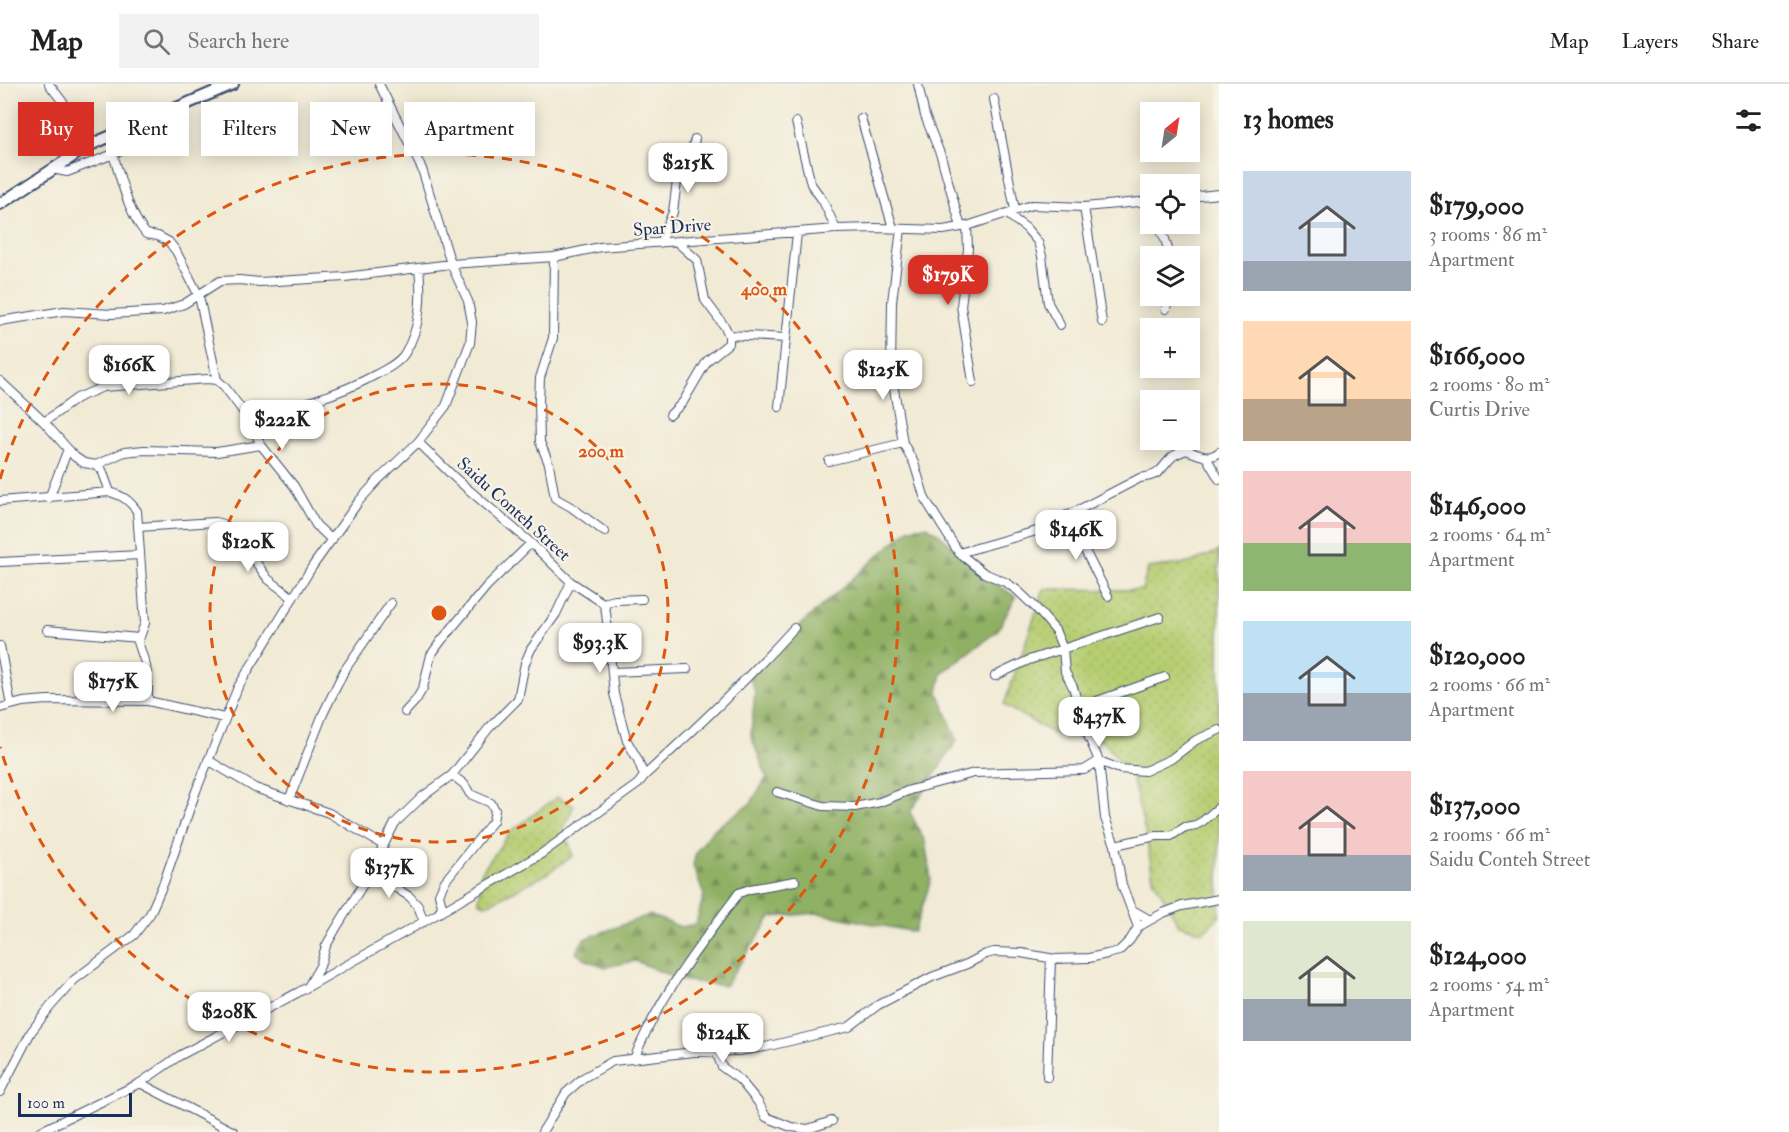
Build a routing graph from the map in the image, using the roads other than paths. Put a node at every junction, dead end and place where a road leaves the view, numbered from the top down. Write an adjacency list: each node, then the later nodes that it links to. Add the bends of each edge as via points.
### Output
1 (49, 84): 6 (street)
2 (233, 84): 10 (main road)
3 (379, 84): 29 (street, via 422,169)
4 (918, 84): 22 (street, via 925,116)
5 (994, 99): 20 (street)
6 (63, 102)
7 (861, 118): 23 (street)
8 (796, 123): 24 (street, via 811,184)
9 (695, 139): 27 (street, via 677,181 673,213)
10 (94, 143)
11 (73, 156): 14 (main road)
12 (108, 156): 14 (street, via 67,172)
13 (114, 156): 31 (street, via 137,222 146,234 169,242)
14 (52, 169): 17 (main road)
15 (1219, 194): 16 (street)
16 (1200, 196)
17 (0, 204)
18 (1140, 204): 19 (street, Spar Drive)
19 (1084, 207): 20 (street, Spar Drive, via 1032,205); 35 (street)
20 (1015, 210): 21 (street, Spar Drive)
21 (1007, 214): 22 (street, Spar Drive); 36 (street, via 1038,242 1048,303)
22 (964, 226): 23 (street, Spar Drive, via 943,230); 41 (street, via 968,249 961,306)
23 (897, 228): 24 (street, Spar Drive); 47 (street, via 891,371)
24 (836, 229): 25 (street, Spar Drive)
25 (797, 233): 26 (street, Spar Drive); 38 (street)
26 (677, 242): 27 (street, Spar Drive); 37 (street, via 697,260 705,300)
27 (660, 243): 28 (street, Spar Drive, via 600,247)
28 (554, 257): 29 (street, Spar Drive); 60 (street, via 553,338 540,378 540,442 549,464 555,498)
29 (451, 264): 30 (street, Spar Drive); 46 (street, via 468,301 470,343 446,406)
30 (419, 268): 31 (street, Spar Drive, via 345,277 220,281); 44 (street, via 420,317 404,355 388,369 349,389)
31 (199, 296): 34 (street, Spar Drive, via 163,311 111,314 64,310); 39 (street)
32 (1167, 306): 33 (street)
33 (1166, 309)
34 (0, 321)
35 (1102, 322)
36 (1060, 325)
37 (729, 335): 38 (street); 43 (street, via 729,343 707,361 683,402)
38 (786, 338): 42 (street)
39 (217, 380): 44 (street); 45 (street, via 103,387 77,398)
40 (0, 381): 45 (street)
41 (973, 382)
42 (779, 407)
43 (670, 414)
44 (248, 418): 48 (street)
45 (44, 422): 49 (street)
46 (418, 442): 61 (street, via 378,480); 62 (street, Saidu Conteh Street)
47 (903, 443): 52 (street); 63 (street, via 925,499)
48 (261, 445): 53 (street, via 217,452 123,452); 61 (street, via 294,486 316,525)
49 (68, 449): 53 (street, via 84,463); 56 (street)
50 (1219, 452): 51 (street)
51 (1206, 457): 54 (street); 58 (street, via 1186,450 1173,456 1152,476 1140,477)
52 (829, 461)
53 (96, 465): 55 (street, via 106,476)
54 (1219, 479)
55 (110, 492): 56 (street); 59 (street, via 131,502 137,511)
56 (49, 498): 57 (street)
57 (0, 501)
58 (1067, 515): 63 (street, via 1040,530); 67 (street)
59 (138, 527): 64 (street); 68 (street, via 223,524 231,529 268,579)
60 (605, 532)
61 (332, 540): 68 (street)
62 (531, 543): 66 (street, Saidu Conteh Street); 86 (street, via 487,586 441,641 431,655 420,694)
63 (959, 553): 77 (street, via 984,573 1017,590 1055,630)
64 (140, 555): 65 (street); 75 (street, via 145,623)
65 (0, 562)
66 (571, 582): 71 (street); 91 (street, Saidu Conteh Street, via 556,614 531,649 518,699)
67 (1108, 596)
68 (293, 598): 87 (street, via 238,687)
69 (642, 599): 71 (street)
70 (391, 603): 94 (street, via 344,671)
71 (603, 603): 79 (street)
72 (1160, 617): 77 (street)
73 (794, 628): 92 (street, via 718,708)
74 (47, 630): 75 (street)
75 (139, 638): 82 (street)
76 (0, 646): 83 (street)
77 (1063, 649): 80 (street); 84 (street, via 1065,672)
78 (687, 669): 79 (street)
79 (612, 672): 92 (street, via 627,741)
80 (995, 676)
81 (1165, 677): 84 (street)
82 (148, 701): 83 (street, via 47,700); 87 (street)
83 (11, 705): 85 (street)
84 (1080, 707): 90 (street)
85 (0, 708)
86 (405, 712)
87 (224, 718): 89 (street)
88 (1219, 730): 90 (street, via 1145,771 1120,770)
89 (208, 760): 94 (street, via 255,788); 112 (street, via 150,914 134,935 74,980 50,1007 31,1032)
90 (1099, 761): 93 (street, via 1084,770 974,773 855,807 823,806); 96 (street, via 1105,818)
91 (452, 775): 97 (street, Saidu Conteh Street, via 407,811); 102 (street, via 470,794 491,803 495,810 493,821 446,881 439,894)
92 (644, 776): 102 (street, via 541,854)
93 (777, 792)
94 (289, 800): 97 (street, via 329,813)
95 (1219, 807): 96 (street, via 1203,821 1175,835)
96 (1115, 845): 101 (street)
97 (383, 846): 98 (street, Saidu Conteh Street)
98 (373, 863): 104 (street, via 418,906); 107 (street, Saidu Conteh Street, via 330,938)
99 (795, 881): 109 (street, via 740,893 668,991 647,1026)
100 (1219, 899): 103 (street, via 1182,906)
101 (1131, 909): 103 (street); 105 (street)
102 (439, 913): 104 (street)
103 (1150, 920): 105 (street)
104 (424, 922): 107 (street)
105 (1138, 927): 106 (street, via 1119,951 1089,958)
106 (1051, 959): 108 (street, via 993,952 878,1005 849,1028 765,1047); 110 (street)
107 (308, 987): 111 (street, via 179,1056)
108 (716, 1052): 109 (street); 113 (street, via 722,1067 740,1080 766,1117 808,1129)
109 (634, 1059): 116 (street, via 613,1061 583,1078 566,1093)
110 (1047, 1077)
111 (140, 1083): 114 (street); 115 (street)
112 (0, 1092)
113 (832, 1121)
114 (39, 1132)
115 (234, 1132)
116 (542, 1132)

